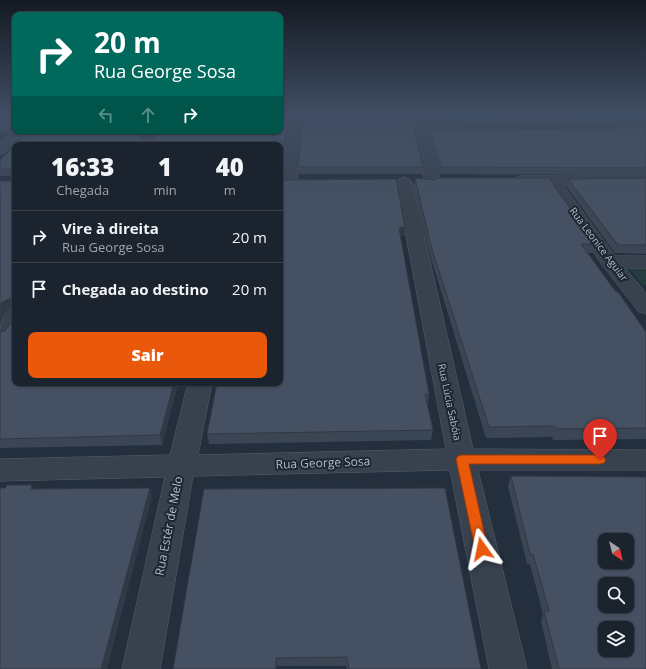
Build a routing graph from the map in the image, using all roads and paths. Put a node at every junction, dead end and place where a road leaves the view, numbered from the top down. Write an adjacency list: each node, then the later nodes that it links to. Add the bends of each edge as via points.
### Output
1 (291, 145): 5 (street)
2 (423, 145): 8 (street)
3 (552, 180): 4 (street); 7 (street); 10 (street, Rua Leonice Aguiar)
4 (646, 180)
5 (285, 181): 6 (street)
6 (305, 181)
7 (504, 181)
8 (433, 182): 9 (street); 17 (street, Rua Lúcia Sabóia, via 396,182)
9 (449, 182)
10 (610, 262): 11 (street); 12 (street, Rua Leonice Aguiar)
11 (646, 262)
12 (640, 291): 13 (street, Rua Leonice Aguiar)
13 (646, 308)
14 (12, 317): 15 (street)
15 (0, 334)
16 (199, 386): 19 (street, Rua Estér de Melo)
17 (462, 459): 18 (street, Rua George Sosa); 19 (street, Rua George Sosa); 22 (street, Rua Lúcia Sabóia)
18 (646, 460)
19 (181, 467): 20 (street, Rua George Sosa); 21 (street, Rua Estér de Melo)
20 (0, 470)
21 (141, 669)
22 (508, 669)

